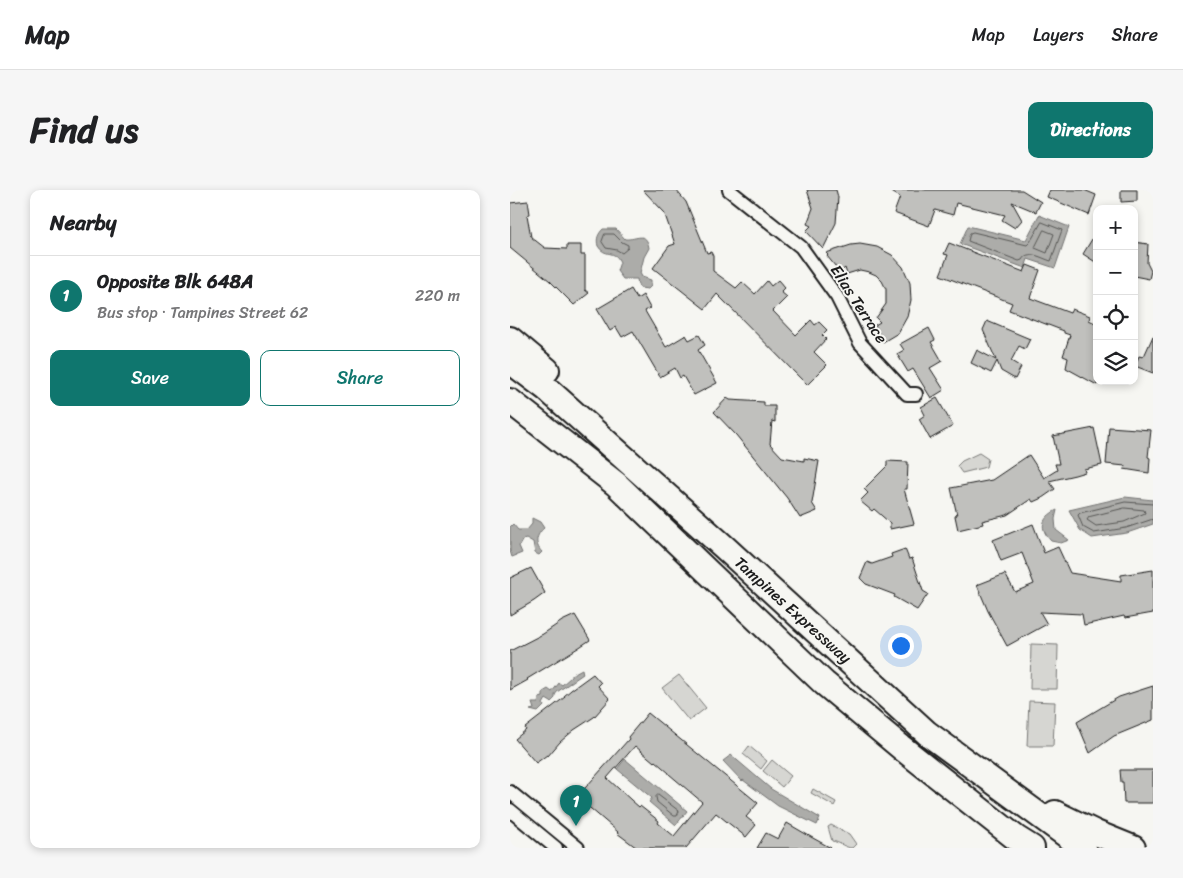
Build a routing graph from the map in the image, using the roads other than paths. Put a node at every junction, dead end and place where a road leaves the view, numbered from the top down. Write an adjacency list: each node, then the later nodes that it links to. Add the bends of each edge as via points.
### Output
1 (729, 190): 4 (street, Elias Terrace, via 801,247 837,297 860,343 907,394)
2 (510, 339): 6 (highway, via 560,382)
3 (510, 361): 6 (highway, Tampines Expressway, via 547,389)
4 (916, 394)
5 (510, 401): 7 (highway, Tampines Expressway, via 616,484)
6 (724, 546): 8 (highway, Tampines Expressway, via 927,733)
7 (824, 683): 13 (highway, via 892,759); 14 (highway, Tampines Expressway)
8 (1004, 790): 15 (highway, Tampines Expressway); 16 (highway, via 1019,792 1096,833)
9 (510, 792): 12 (street)
10 (510, 810): 11 (street)
11 (556, 848)
12 (578, 848)
13 (1002, 848)
14 (1032, 848)
15 (1084, 848)
16 (1133, 848)

